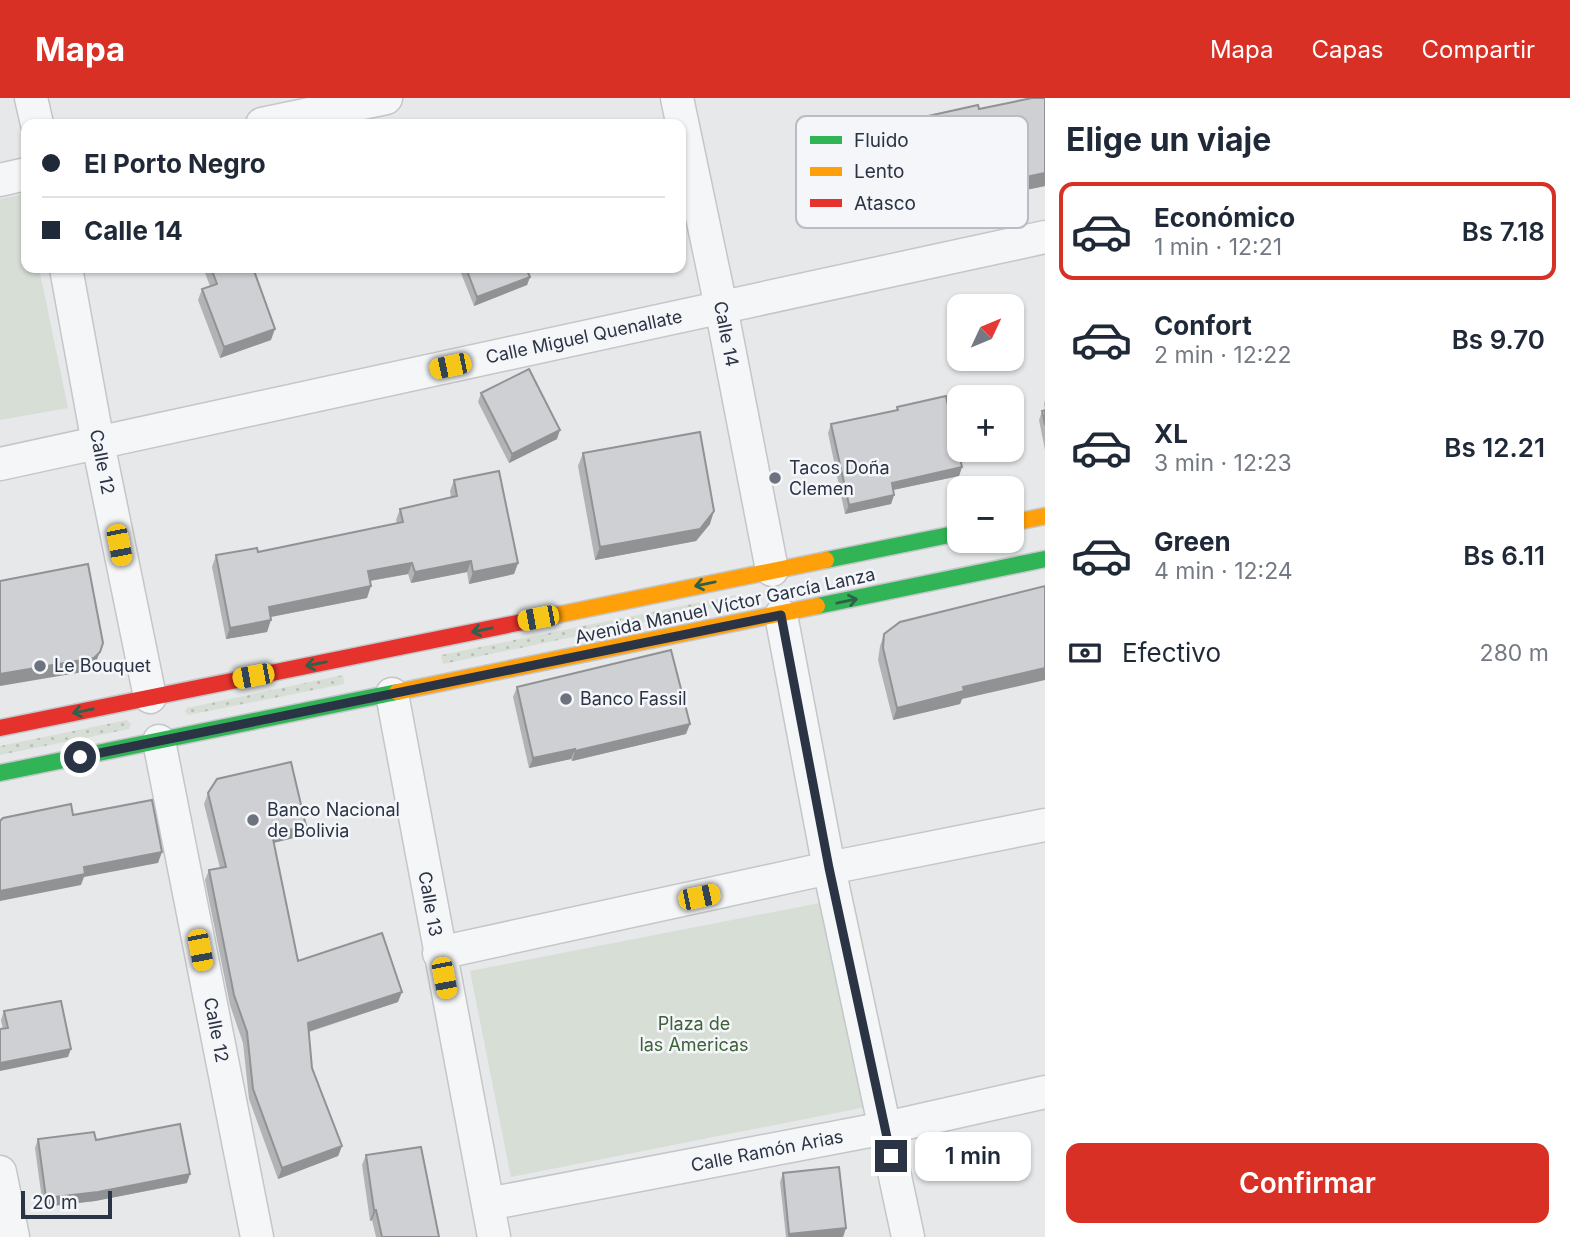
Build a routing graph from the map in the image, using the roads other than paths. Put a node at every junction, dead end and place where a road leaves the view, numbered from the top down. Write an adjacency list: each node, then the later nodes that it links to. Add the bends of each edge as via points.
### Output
1 (31, 98): 4 (street)
2 (386, 98): 5 (street)
3 (677, 98): 6 (street, Calle 14)
4 (36, 119)
5 (286, 119)
6 (681, 119)
7 (686, 141): 12 (street, Calle 14)
8 (21, 175): 9 (street)
9 (0, 180)
10 (1045, 237): 12 (street, Calle Miguel Quenallate)
11 (66, 273): 13 (street, Calle 12)
12 (721, 307): 13 (street, Calle Miguel Quenallate); 19 (street, Calle 14)
13 (98, 443): 14 (street, Calle Miguel Quenallate); 22 (street, Calle 12)
14 (0, 464)
15 (1045, 516): 16 (main road)
16 (1024, 520)
17 (947, 535): 19 (main road, Avenida Manuel Víctor García Lanza)
18 (1045, 559): 20 (main road, Avenida Manuel Víctor García Lanza, one-way to 18)
19 (772, 570): 20 (main road); 21 (main road, Avenida Manuel Víctor García Lanza, one-way to 21)
20 (781, 615): 21 (main road, Avenida Manuel Víctor García Lanza); 27 (street)
21 (387, 669): 22 (main road, Avenida Manuel Víctor García Lanza, one-way to 22); 24 (main road, Avenida Manuel Víctor García Lanza); 28 (street, Calle 13)
22 (151, 703): 23 (main road, Avenida Manuel Víctor García Lanza, one-way to 23)
23 (0, 728)
24 (158, 735): 25 (main road, Avenida Manuel Víctor García Lanza); 34 (street, Calle 12)
25 (0, 773)
26 (1045, 825): 27 (street)
27 (829, 868): 28 (street); 30 (street)
28 (439, 953): 32 (street, Calle 13)
29 (1045, 1092): 30 (street, Calle Ramón Arias)
30 (885, 1128): 32 (street, Calle Ramón Arias); 36 (street)
31 (0, 1172): 33 (street)
32 (488, 1205): 35 (street, Calle 13)
33 (13, 1237)
34 (257, 1237)
35 (494, 1237)
36 (908, 1237)

